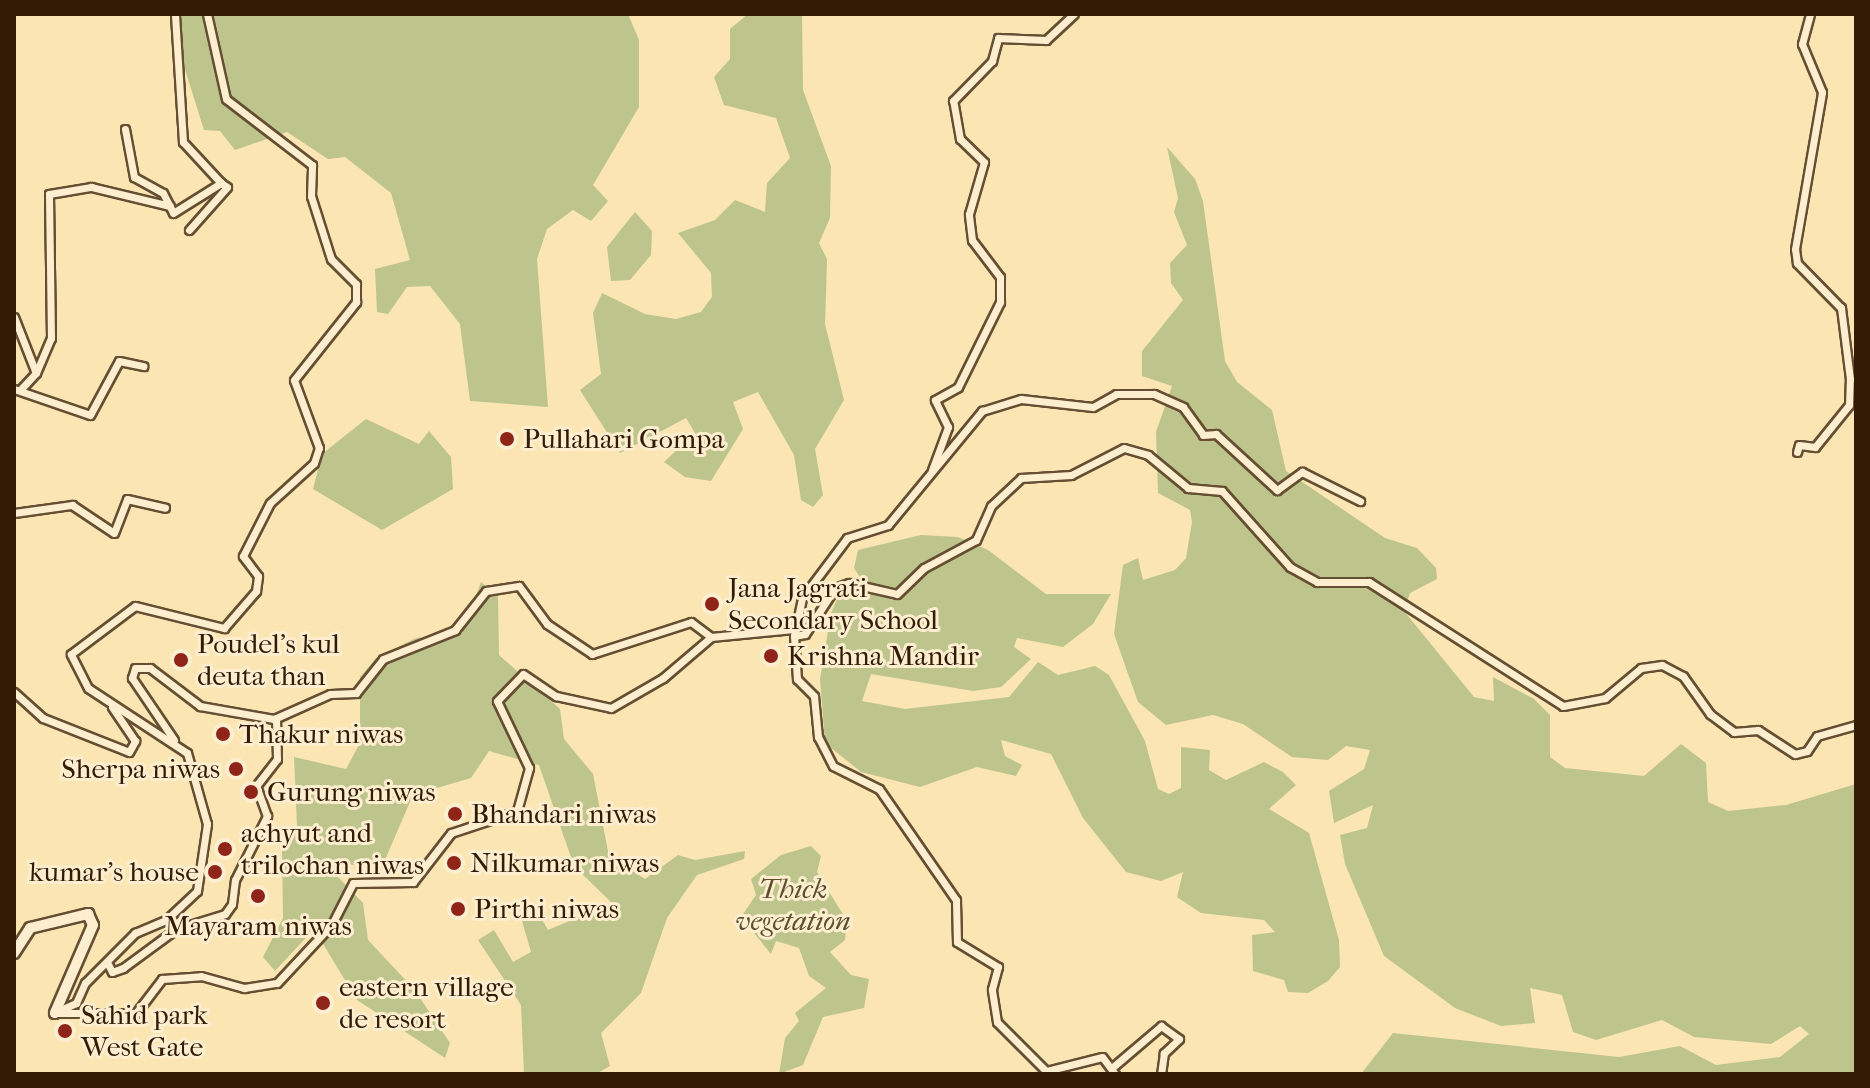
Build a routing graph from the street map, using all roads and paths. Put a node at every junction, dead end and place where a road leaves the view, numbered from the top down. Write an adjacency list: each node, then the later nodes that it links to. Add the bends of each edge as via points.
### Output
1 (175, 14): 6 (street, via 183,142)
2 (207, 14): 21 (street, via 226,99 312,165 311,196 327,246 356,284 356,302 294,380 319,448 314,463 270,503 243,556 258,576 256,591 224,628 135,606 75,644 71,654 88,688)
3 (1074, 14): 14 (street, via 1046,40 998,38 988,67 953,101 960,139 984,162 969,214 972,240 1000,277 1000,302 958,387 935,400 948,427)
4 (1810, 14): 13 (street, via 1802,44 1822,92 1795,249 1797,263 1841,308 1850,379 1849,405 1815,447 1799,445)
5 (125, 129): 7 (street, via 134,177)
6 (221, 183): 7 (street, via 187,208 173,213); 8 (street, via 227,187)
7 (170, 206): 11 (street, via 91,187 49,194 51,338)
8 (189, 230)
9 (14, 317): 11 (street)
10 (143, 366): 12 (street, via 119,361 90,415)
11 (36, 373): 12 (street)
12 (17, 389)
13 (1797, 452)
14 (932, 470): 15 (street, via 948,461 982,411 1006,402 1093,407 1141,391 1183,407 1203,435 1216,434 1277,490 1302,472); 18 (street, via 888,525 847,538 802,598)
15 (1360, 501)
16 (165, 508): 17 (street, via 127,499 114,533 72,505)
17 (14, 513)
18 (794, 635): 19 (street); 23 (street, via 805,634 835,588 849,583 897,594 924,568 976,540 991,506 1021,478 1071,475 1124,448 1148,455 1188,488 1222,491 1290,567 1317,582 1369,582 1553,702 1605,698 1641,668 1662,665 1683,676 1710,714 1734,732 1758,730 1795,754 1817,736); 28 (street, via 797,679 814,696 818,737 833,766 884,796 956,900 957,942 998,967 992,989 997,1022 1046,1071 1102,1057)
19 (711, 637): 22 (street, via 691,622 592,654 547,624 519,586 486,591 455,630 383,659 356,693 330,694); 27 (street, via 663,678 611,708 556,696 530,674 510,683 497,707 529,768 517,811 451,833 413,882 353,883 332,924 277,983 244,988 201,976 162,979 136,1013)
20 (14, 692): 21 (street, via 43,718 129,752 135,741)
21 (112, 707): 24 (street)
22 (276, 718): 24 (street, via 200,706 150,668 135,668 132,678); 26 (street, via 277,759 256,786 267,816 235,880 232,904 225,914 176,929 123,968 112,972)
23 (1856, 725)
24 (178, 745): 26 (street, via 190,759 207,824 203,881 176,913 147,923)
25 (14, 953): 27 (street, via 30,928 88,914 93,925)
26 (107, 962): 27 (street, via 76,1003)
27 (55, 1013)
28 (1114, 1070): 29 (street, via 1161,1026 1179,1039 1164,1053)
29 (1161, 1074)

